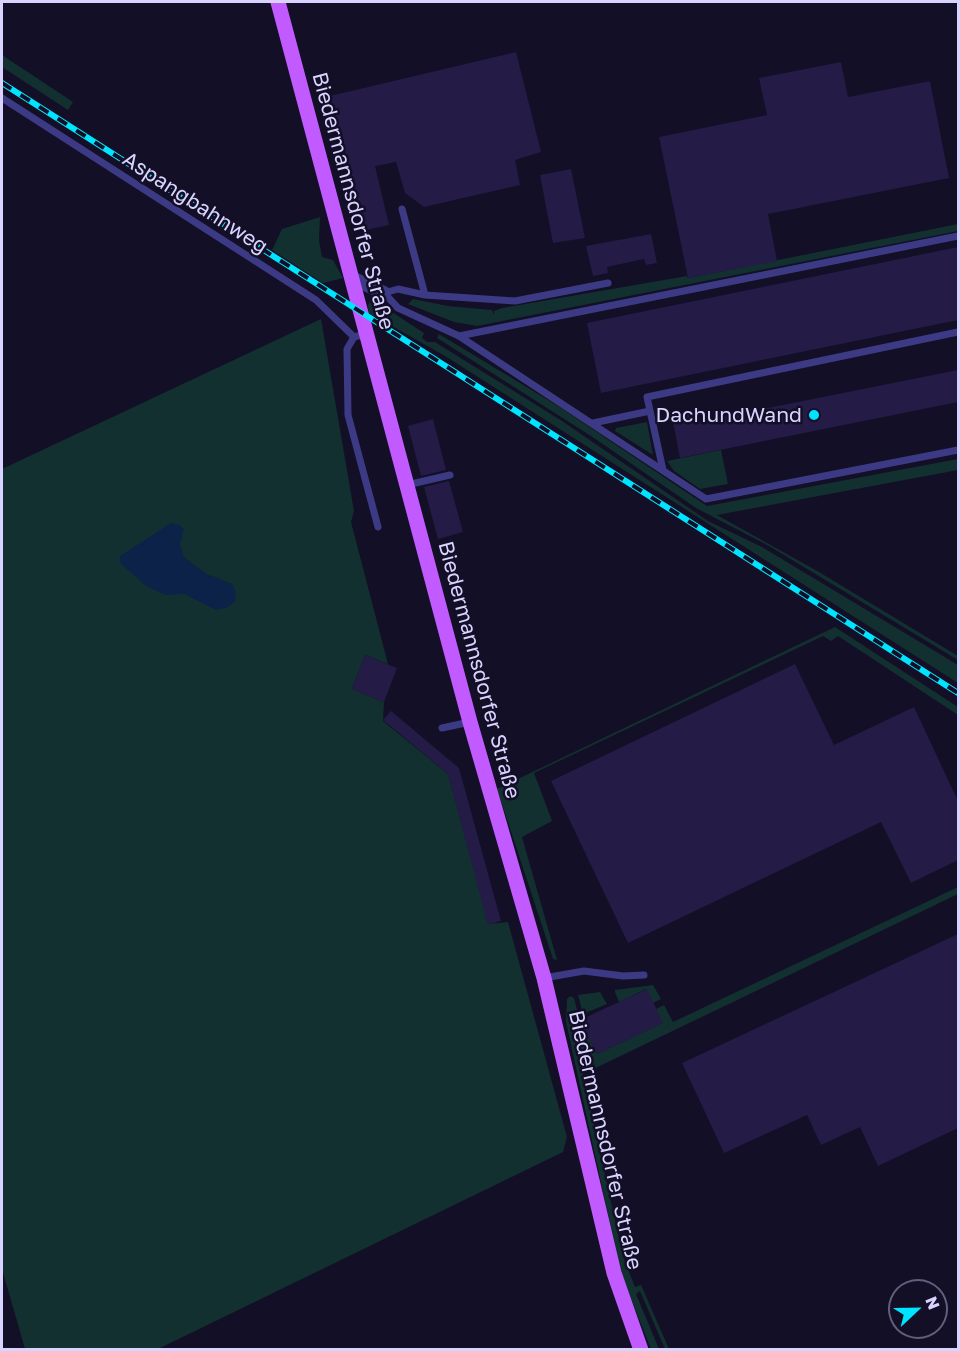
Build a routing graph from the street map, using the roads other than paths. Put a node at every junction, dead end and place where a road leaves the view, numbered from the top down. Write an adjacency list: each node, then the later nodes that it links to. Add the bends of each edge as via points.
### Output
1 (278, 2): 5 (main road, Biedermannsdorfer Straße)
2 (2, 98): 10 (lane, Aspangbahnweg, via 316,300)
3 (402, 209): 8 (lane)
4 (958, 236): 11 (lane)
5 (352, 278): 7 (street); 10 (main road, Biedermannsdorfer Straße)
6 (608, 283): 8 (lane, via 515,301)
7 (384, 293): 8 (lane, via 398,289); 11 (lane, via 398,308)
8 (425, 295)
9 (958, 332): 12 (lane, via 647,397)
10 (360, 335): 17 (main road, Biedermannsdorfer Straße); 18 (lane, via 347,349 348,415)
11 (459, 336): 13 (lane)
12 (650, 411): 13 (lane); 15 (lane)
13 (593, 423): 15 (lane)
14 (958, 450): 15 (lane, via 706,499)
15 (663, 470)
16 (450, 475): 17 (lane)
17 (407, 485): 19 (main road, Biedermannsdorfer Straße)
18 (378, 527)
19 (471, 722): 20 (lane); 22 (main road, Biedermannsdorfer Straße)
20 (442, 729)
21 (644, 975): 22 (lane, via 578,971)
22 (544, 978): 23 (main road, Biedermannsdorfer Straße, via 609,1251)
23 (641, 1350)

